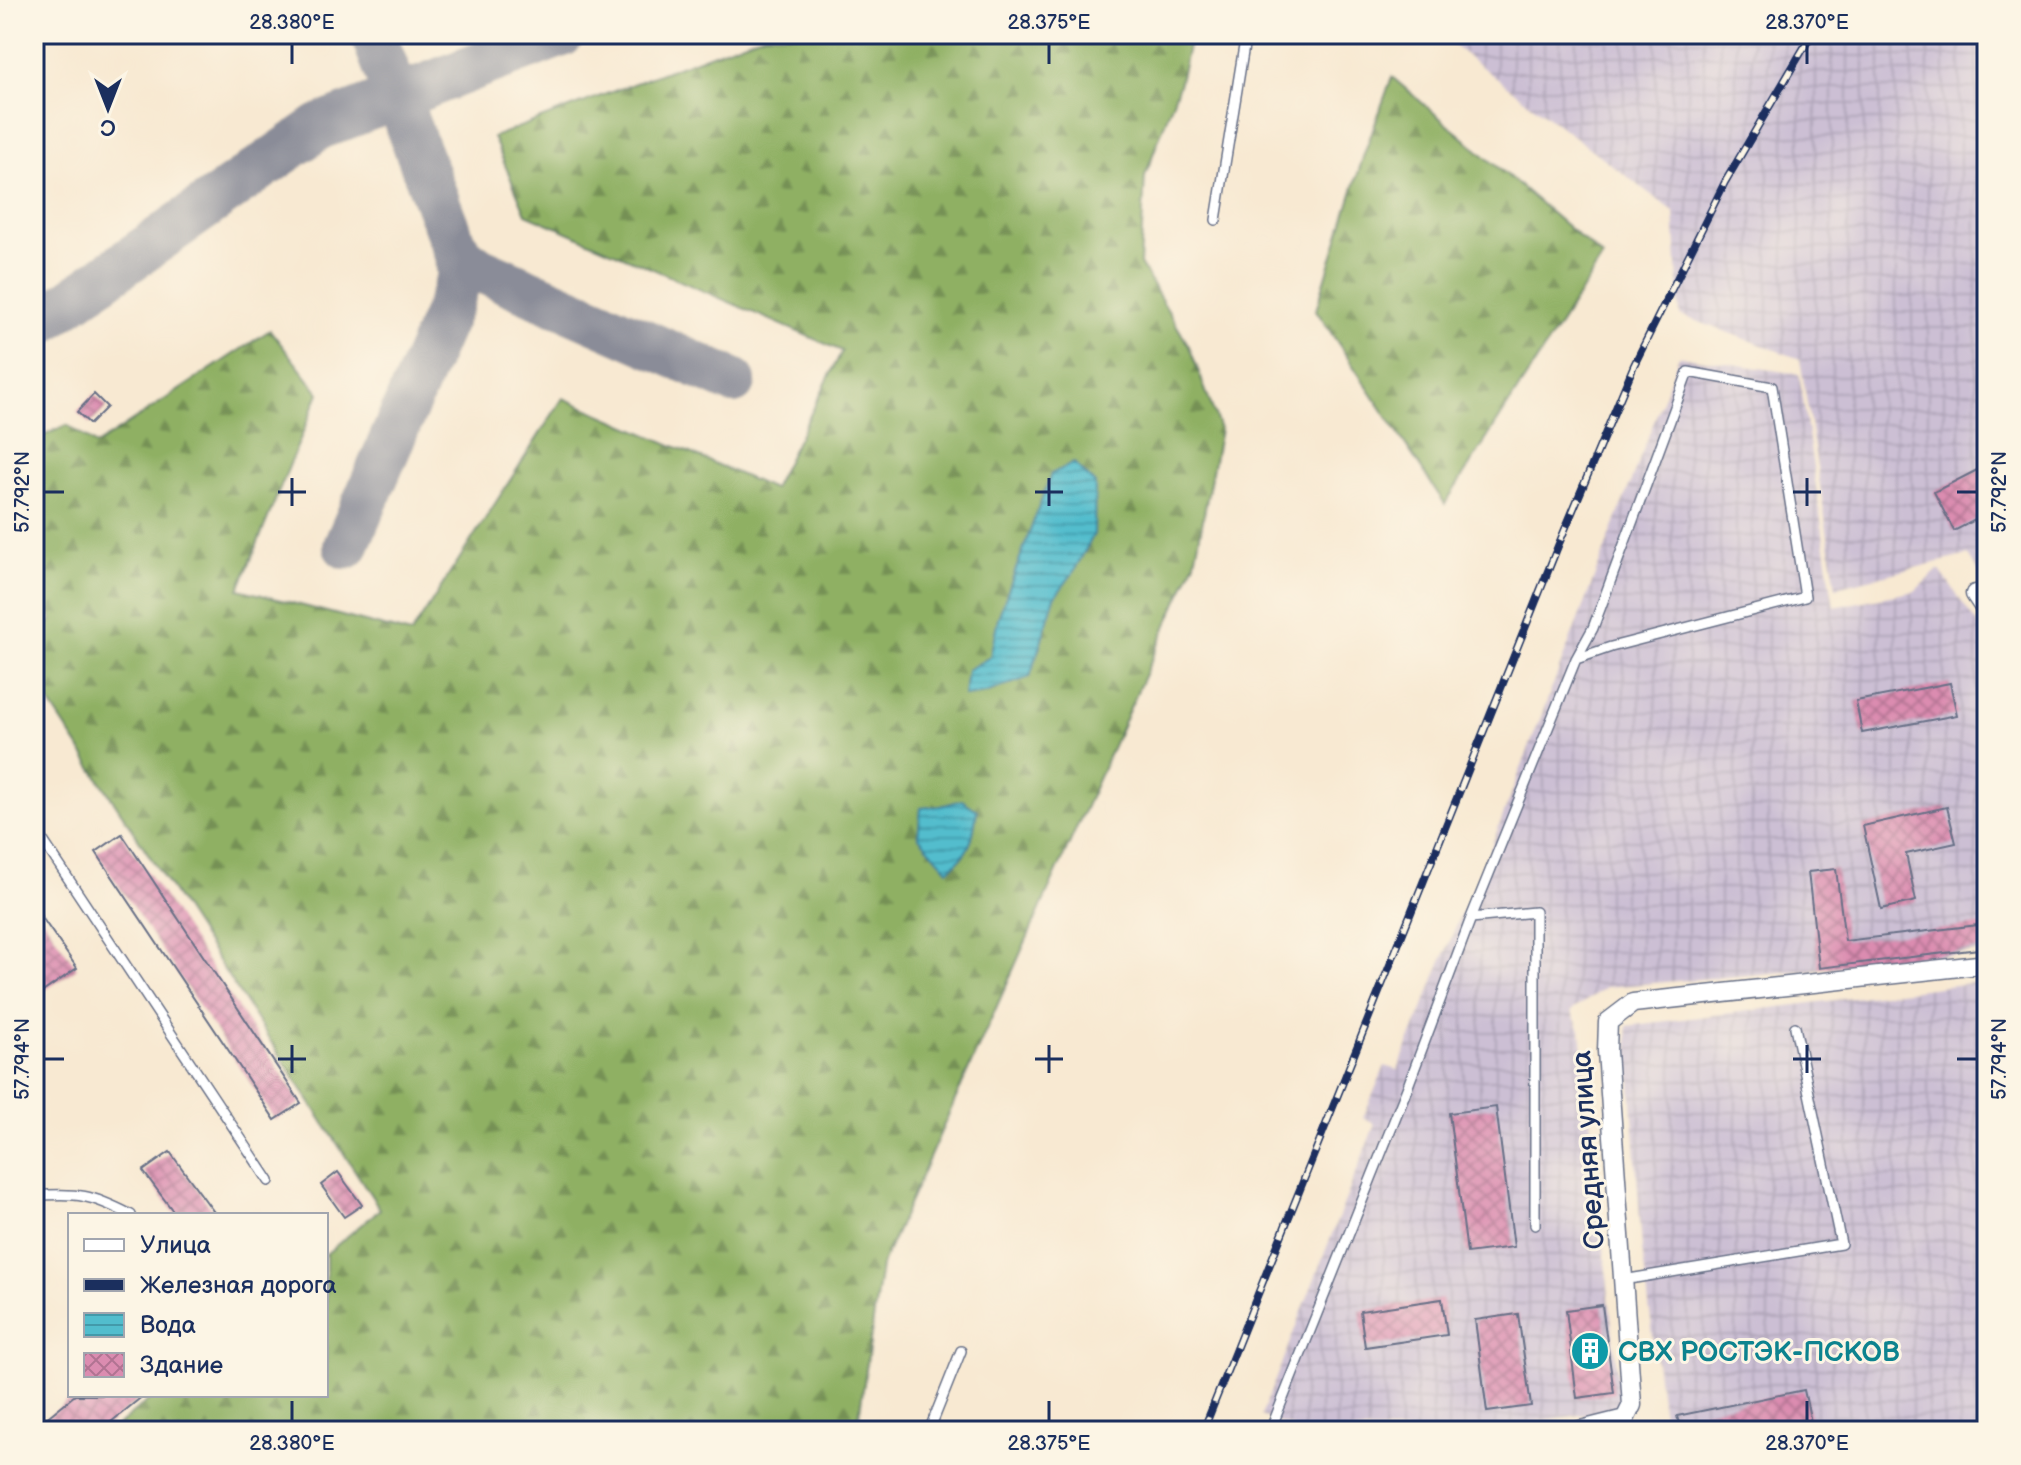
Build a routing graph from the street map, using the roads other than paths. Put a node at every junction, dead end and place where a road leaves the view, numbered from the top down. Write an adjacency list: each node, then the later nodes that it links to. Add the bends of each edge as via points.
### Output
1 (1251, 34): 2 (lane, via 1244,46)
2 (1216, 220)
3 (1975, 594): 4 (street)
4 (1987, 612)
5 (1576, 659): 5 (lane, via 1593,628 1688,372 1772,387 1805,597); 7 (lane)
6 (34, 827): 10 (lane)
7 (1471, 918): 13 (lane, via 1535,912); 17 (lane)
8 (1987, 964): 14 (street, Средняя улица, via 1633,1003 1608,1022)
9 (1795, 1027): 14 (lane, via 1841,1244)
10 (269, 1181)
11 (34, 1196): 12 (lane, via 98,1198)
12 (127, 1213)
13 (1535, 1225)
14 (1623, 1280): 18 (street, Средняя улица, via 1632,1405 1625,1419)
15 (961, 1351): 16 (lane)
16 (929, 1431)
17 (1270, 1431)
18 (1577, 1431)

